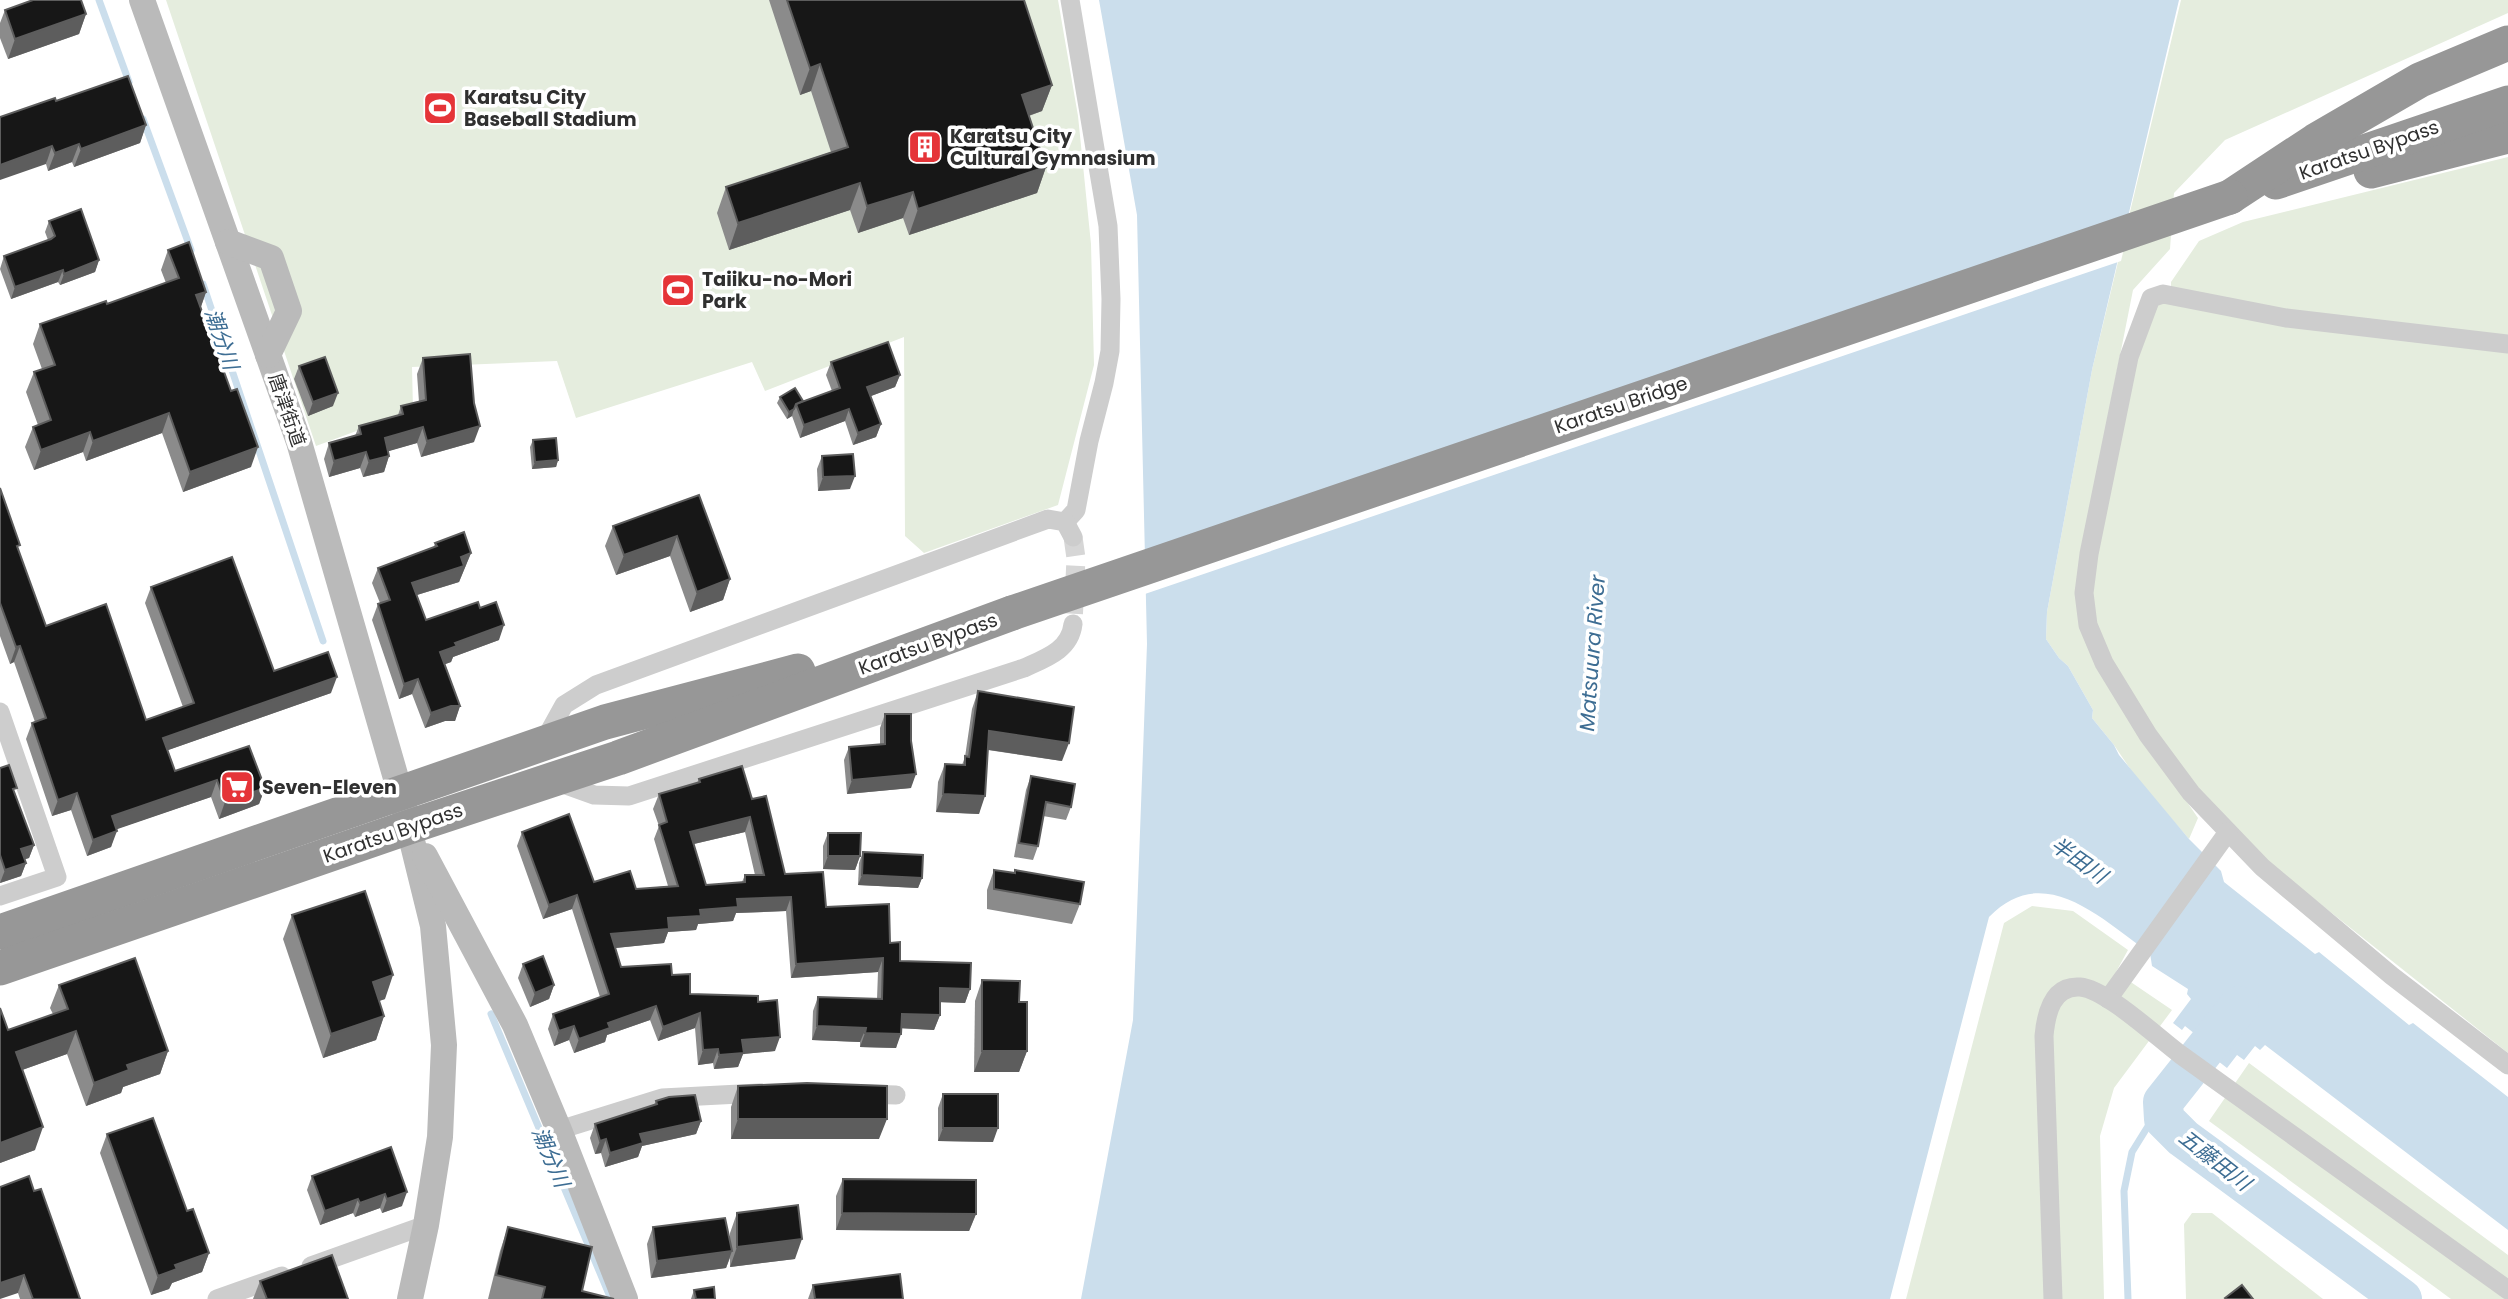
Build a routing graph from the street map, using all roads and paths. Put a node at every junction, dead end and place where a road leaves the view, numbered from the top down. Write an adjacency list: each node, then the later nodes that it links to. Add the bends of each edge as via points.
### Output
1 (142, 0): 7 (street, 唐津街道)
2 (1070, 0): 13 (street, via 1108,226 1111,312 1104,383 1069,529 1048,519 596,685 564,705)
3 (2508, 43): 6 (highway, via 2420,80)
4 (2508, 103): 6 (highway, Karatsu Bypass)
5 (2508, 136): 6 (highway, via 2385,168)
6 (2230, 197): 10 (highway, Karatsu Bridge, bridge)
7 (228, 242): 9 (street, 唐津街道); 9 (street, via 271,258 289,311)
8 (2508, 344): 18 (street, via 2286,318 2163,294 2151,298 2129,357 2089,554 2084,593 2088,625 2104,663 2148,735 2191,793)
9 (268, 355): 16 (street, 唐津街道, via 299,442)
10 (1012, 613): 13 (highway, Karatsu Bypass, via 606,722); 15 (highway, Karatsu Bypass)
11 (1073, 624): 15 (street, via 1065,646 1024,668 629,796 594,794)
12 (0, 712): 14 (street)
13 (543, 744): 16 (highway, Karatsu Bypass)
14 (8, 759): 19 (street, via 57,877)
15 (552, 780): 17 (highway, Karatsu Bypass)
16 (400, 792): 17 (street, 唐津街道); 20 (highway, Karatsu Bypass)
17 (409, 827): 21 (highway, Karatsu Bypass); 27 (street, via 481,958); 28 (street, via 433,926 444,1045 440,1137)
18 (2228, 832): 22 (street); 23 (street, via 2262,867 2392,976)
19 (0, 896)
20 (0, 932)
21 (0, 968)
22 (2109, 999): 29 (street); 33 (street, via 2081,987 2069,988 2058,994 2046,1016)
23 (2508, 1065)
24 (781, 1092): 27 (street, via 663,1098)
25 (845, 1093): 26 (street)
26 (896, 1095)
27 (559, 1130): 32 (street)
28 (426, 1225): 30 (street); 31 (street)
29 (2508, 1290)
30 (217, 1299)
31 (410, 1299)
32 (625, 1299)
33 (2053, 1299)

